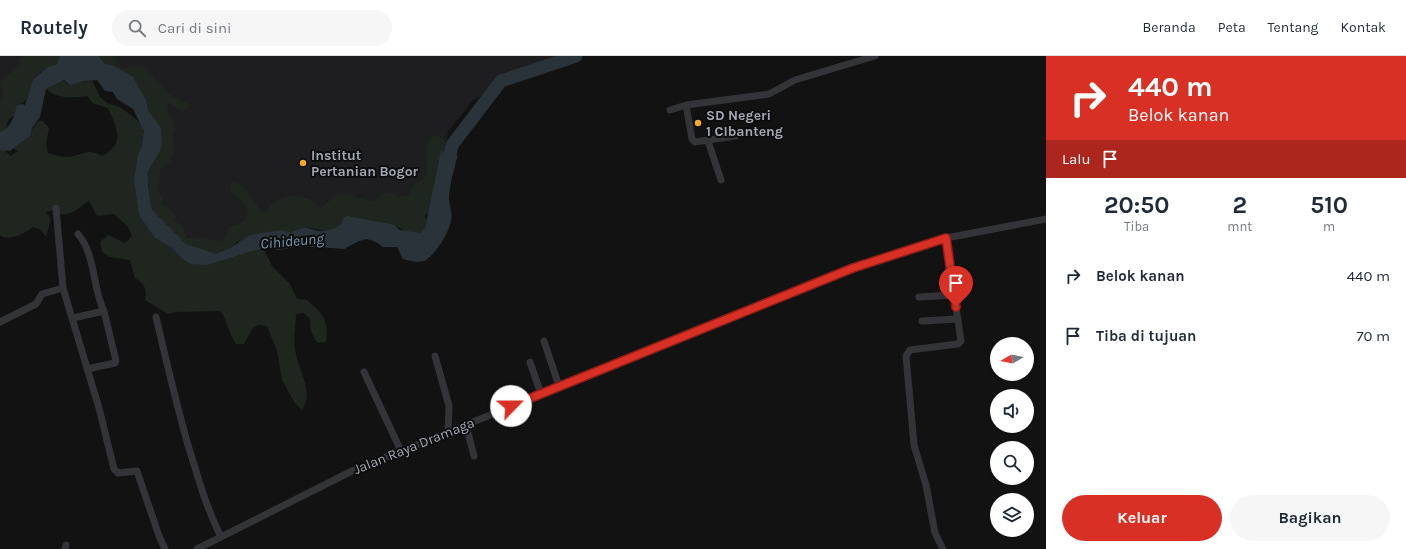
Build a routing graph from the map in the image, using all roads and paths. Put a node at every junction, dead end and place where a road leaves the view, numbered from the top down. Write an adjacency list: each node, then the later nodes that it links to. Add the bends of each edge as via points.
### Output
1 (875, 56): 2 (street, via 787,84 769,94)
2 (686, 105): 3 (street); 5 (street, via 692,139 695,142)
3 (670, 110)
4 (736, 136): 5 (street)
5 (708, 141): 6 (street)
6 (721, 180)
7 (56, 208): 11 (street)
8 (1046, 219): 10 (street, Jalan Raya Dramaga)
9 (78, 234): 14 (street, via 91,262 97,293)
10 (946, 238): 12 (street); 25 (street, Jalan Raya Dramaga, via 853,268)
11 (63, 288): 16 (street); 19 (street, via 42,294 36,304)
12 (954, 295): 13 (street); 17 (street)
13 (919, 297)
14 (104, 311): 16 (street); 23 (street, via 116,361)
15 (156, 317): 31 (street, via 172,389 199,484)
16 (73, 318): 23 (street)
17 (958, 320): 18 (street); 34 (street, via 960,343 910,350 906,356 914,445 926,485 935,534)
18 (922, 321)
19 (0, 322)
20 (544, 341): 25 (street)
21 (435, 356): 28 (street, via 449,406)
22 (530, 362): 26 (street)
23 (87, 369): 32 (street, via 114,469 118,472 135,471 139,474 154,524)
24 (364, 372): 29 (street)
25 (559, 386): 26 (street, Jalan Raya Dramaga)
26 (541, 394): 27 (street, Jalan Raya Dramaga)
27 (466, 425): 28 (street, Jalan Raya Dramaga); 30 (street)
28 (448, 432): 29 (street, Jalan Raya Dramaga)
29 (401, 451): 31 (street, Jalan Raya Dramaga, via 352,471)
30 (474, 456)
31 (221, 537): 33 (street, Jalan Raya Dramaga)
32 (165, 549)
33 (197, 549)
34 (943, 549)

